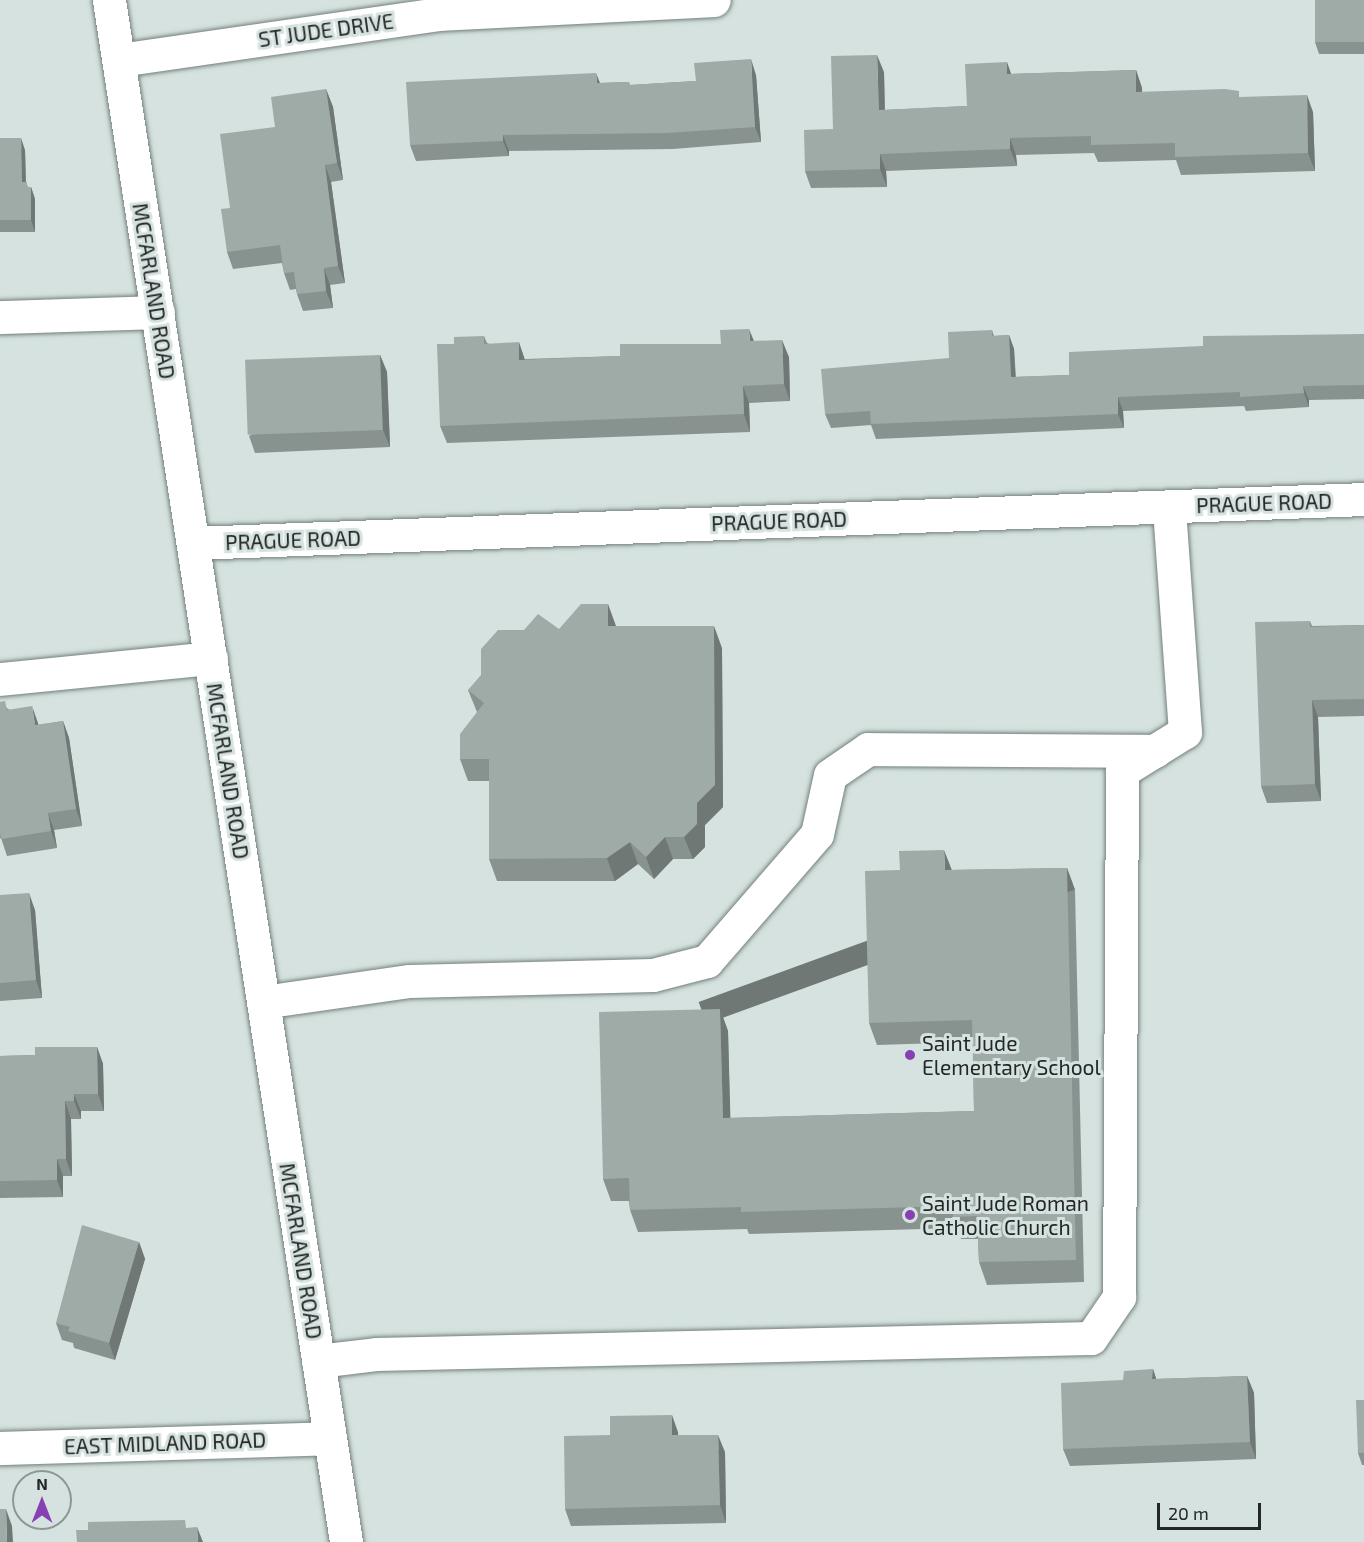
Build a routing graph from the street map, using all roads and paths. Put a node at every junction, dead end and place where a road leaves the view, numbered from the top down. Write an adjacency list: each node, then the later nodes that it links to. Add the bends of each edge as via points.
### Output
1 (109, 0): 3 (street, MCFARLAND ROAD)
2 (714, 0): 3 (street, ST JUDE DRIVE, via 439,14)
3 (119, 60): 4 (street, MCFARLAND ROAD)
4 (158, 312): 5 (street); 8 (street, MCFARLAND ROAD)
5 (0, 316)
6 (1364, 499): 7 (street, PRAGUE ROAD)
7 (1169, 507): 8 (street, PRAGUE ROAD); 11 (street, via 1185,732)
8 (193, 543): 9 (street, MCFARLAND ROAD)
9 (211, 658): 10 (street); 12 (street, MCFARLAND ROAD)
10 (0, 678)
11 (1155, 752): 12 (street, via 868,749 830,775 817,834 707,961 653,975 409,981); 13 (street, via 1122,771 1119,1297 1092,1338 376,1354)
12 (263, 1002): 13 (street, MCFARLAND ROAD)
13 (318, 1361): 14 (street, MCFARLAND ROAD)
14 (330, 1438): 15 (street, EAST MIDLAND ROAD); 16 (street, MCFARLAND ROAD)
15 (0, 1448)
16 (346, 1542)

